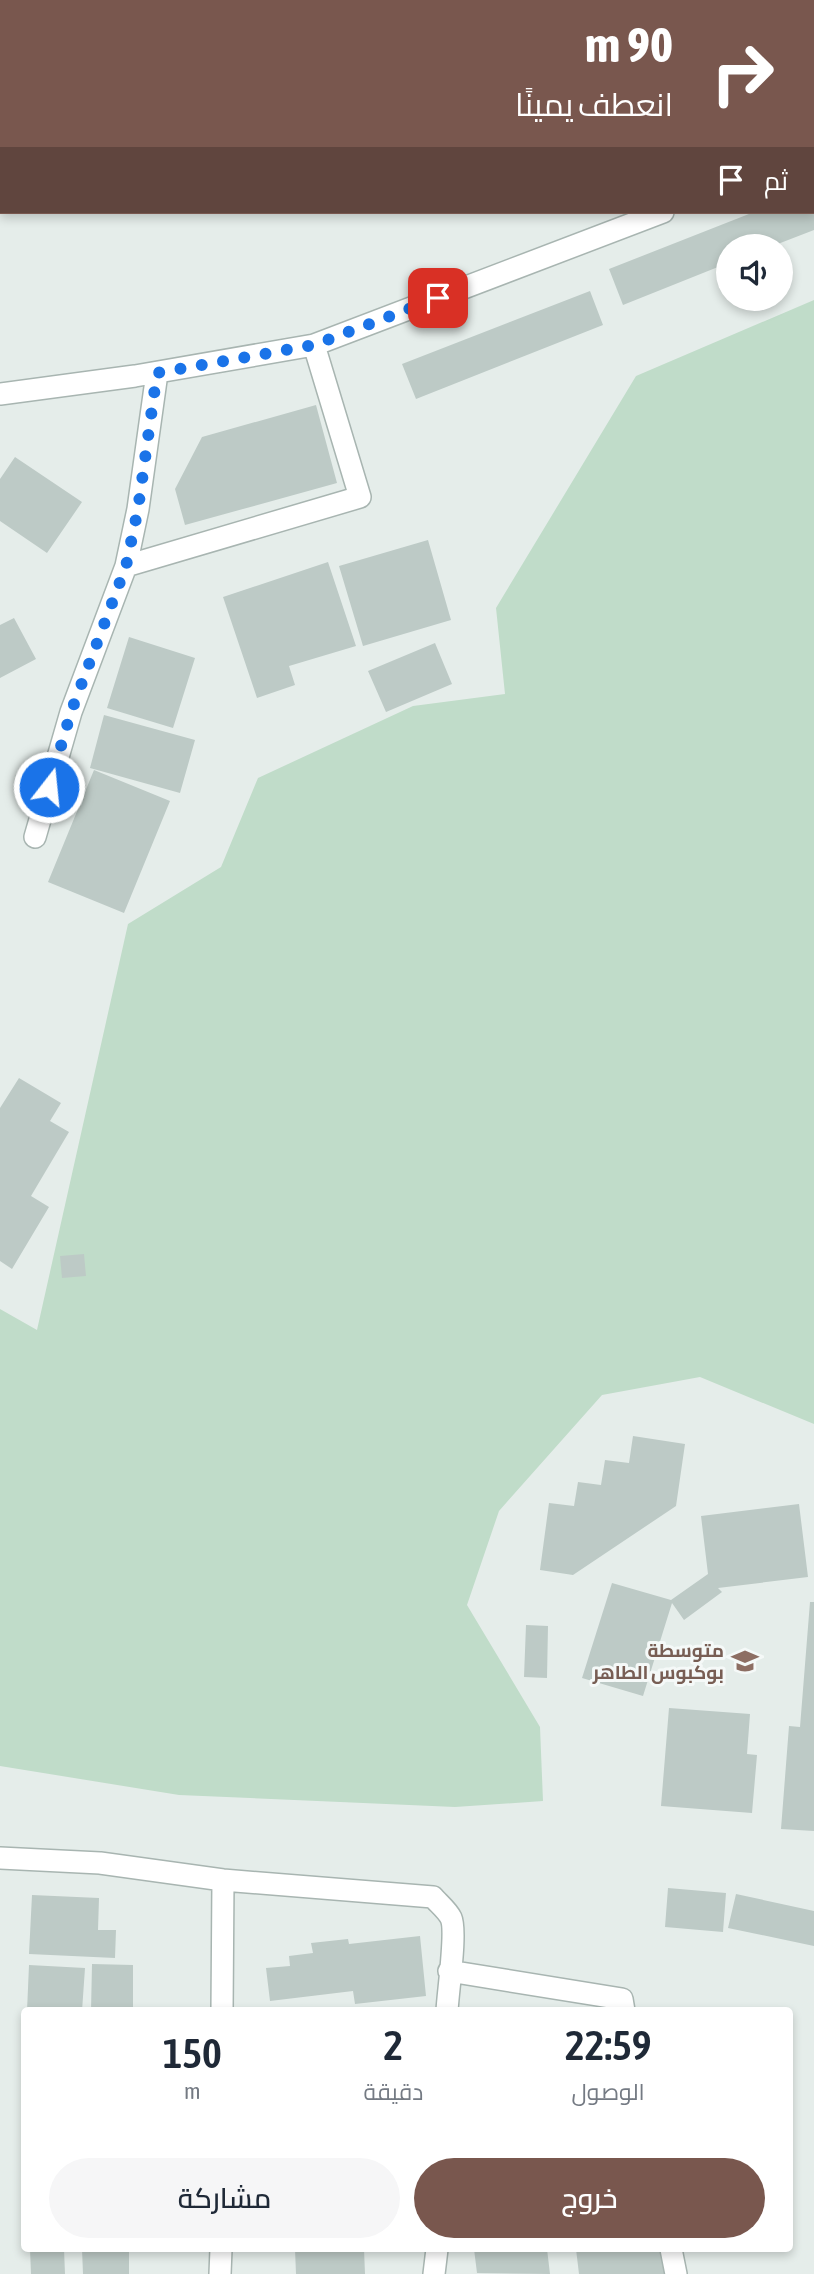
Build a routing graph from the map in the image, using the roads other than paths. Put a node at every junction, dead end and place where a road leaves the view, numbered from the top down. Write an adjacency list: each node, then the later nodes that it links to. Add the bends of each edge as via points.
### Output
1 (658, 214): 2 (street)
2 (314, 345): 3 (street); 5 (street, via 360,497)
3 (157, 373): 4 (street); 5 (street)
4 (0, 394)
5 (126, 566): 6 (street, via 71,712)
6 (35, 837)
7 (0, 1858): 8 (street, via 100,1863)
8 (223, 1881): 9 (street, via 433,1897 451,1917 455,1935); 10 (street)
9 (449, 1971): 11 (street); 12 (street, via 622,1999)
10 (222, 2007)
11 (447, 2007)
12 (623, 2007)
13 (220, 2252): 16 (street)
14 (437, 2252): 17 (street)
15 (672, 2252): 18 (street)
16 (220, 2274)
17 (434, 2274)
18 (676, 2274)

